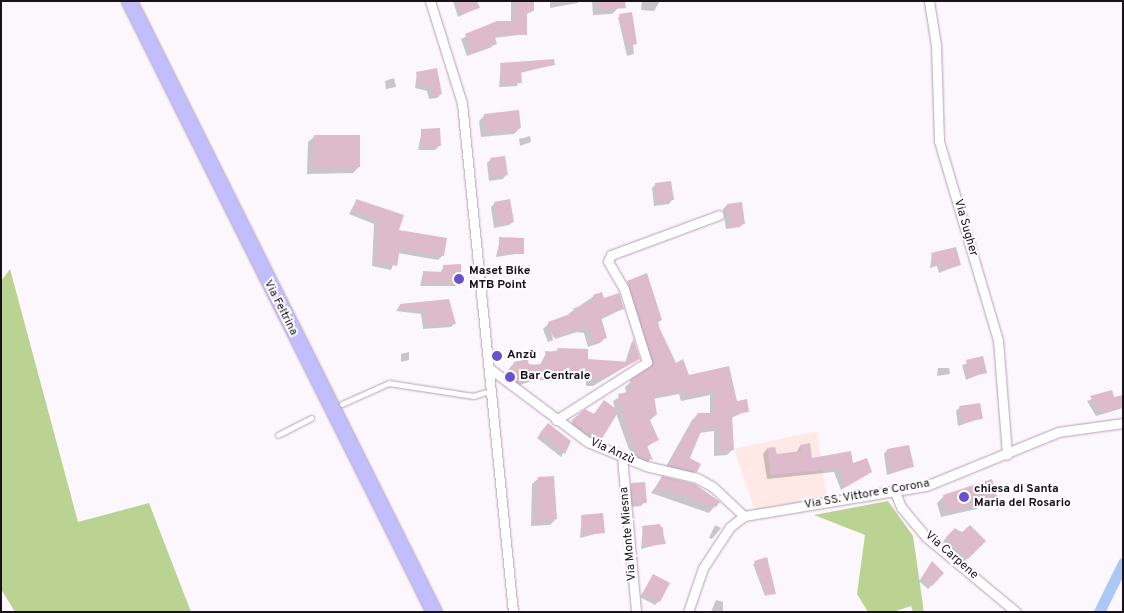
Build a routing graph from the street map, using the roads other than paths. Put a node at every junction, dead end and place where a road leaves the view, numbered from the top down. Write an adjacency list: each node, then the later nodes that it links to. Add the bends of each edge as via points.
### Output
1 (129, 1): 16 (main road, Via Feltrina)
2 (430, 1): 5 (street, via 462,103)
3 (929, 1): 12 (street, Via Sugher, via 936,45 939,141 998,340)
4 (719, 216): 9 (street, via 611,255 608,261 624,289 647,362)
5 (489, 368): 6 (street); 9 (street, Via Anzù)
6 (490, 391): 7 (lane, via 473,396 389,383); 17 (street)
7 (342, 404)
8 (311, 418): 11 (lane)
9 (556, 420): 13 (street, Via Anzù, via 588,442)
10 (1123, 423): 12 (street, Via SS. Vittore e Corona, via 1058,432)
11 (278, 435)
12 (1007, 455): 14 (street, Via SS. Vittore e Corona, via 926,486)
13 (622, 457): 15 (street, Via Anzù, via 697,478 720,492); 18 (street, Via Monte Miesna)
14 (895, 492): 15 (street, Via SS. Vittore e Corona); 20 (street, Via Carpene, via 901,507 926,537)
15 (744, 516): 19 (street, via 730,527 703,568)
16 (434, 612)
17 (513, 612)
18 (636, 612)
19 (688, 612)
20 (1016, 612)

